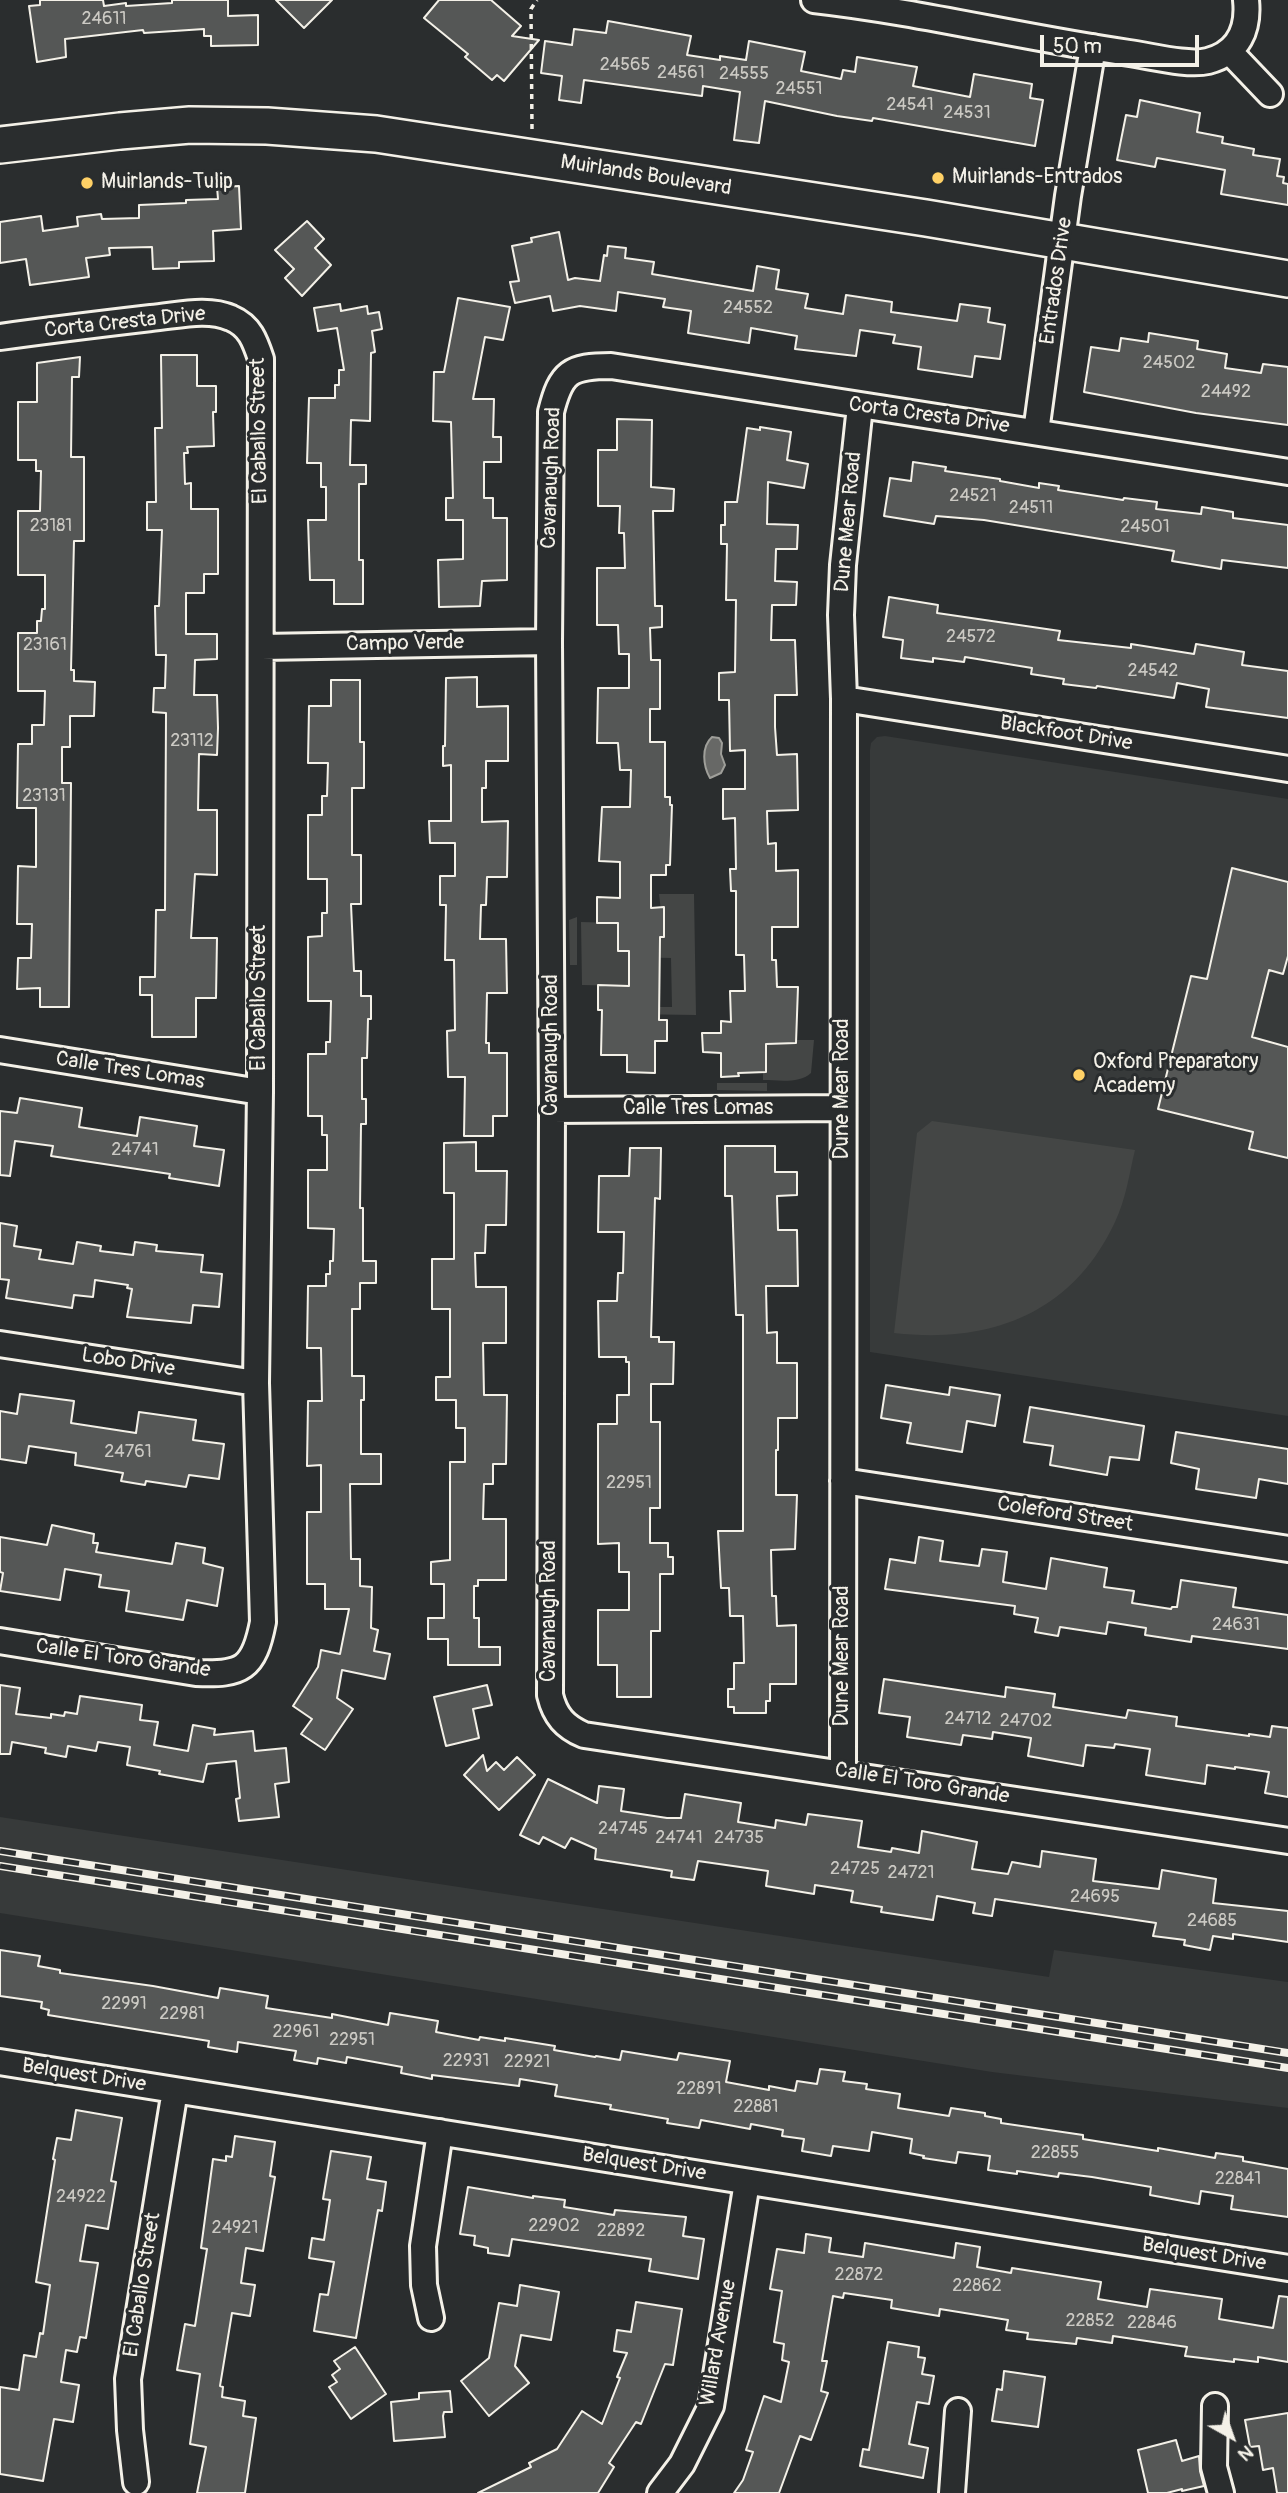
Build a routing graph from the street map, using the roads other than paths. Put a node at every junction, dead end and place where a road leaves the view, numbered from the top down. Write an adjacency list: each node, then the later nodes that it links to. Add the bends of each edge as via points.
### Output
1 (814, 0): 3 (street)
2 (1246, 0): 5 (street, via 1244,32)
3 (842, 2): 4 (street)
4 (1093, 47): 5 (street, via 1196,62); 8 (street, Entrados Drive)
5 (1229, 51): 6 (street)
6 (1270, 94)
7 (0, 145): 8 (main road, Muirlands Boulevard, via 190,125 376,134)
8 (1062, 242): 9 (main road, Muirlands Boulevard); 14 (street, Entrados Drive)
9 (1288, 279)
10 (247, 328): 11 (street, Corta Cresta Drive, via 234,319 208,313); 17 (street, El Caballo Street, via 261,359)
11 (0, 337)
12 (571, 373): 13 (street, Corta Cresta Drive, via 611,366); 16 (street, Cavanaugh Road, via 557,390 551,412)
13 (860, 407): 14 (street, Corta Cresta Drive); 18 (street, Dune Mear Road, via 843,565)
14 (1036, 432): 15 (street, Corta Cresta Drive)
15 (1288, 472)
16 (549, 642): 17 (street, Campo Verde); 23 (street, Cavanaugh Road)
17 (262, 647): 21 (street, El Caballo Street)
18 (844, 699): 19 (street, Blackfoot Drive); 22 (street, Dune Mear Road)
19 (1288, 769)
20 (0, 1049): 21 (street, Calle Tres Lomas)
21 (260, 1092): 25 (street, El Caballo Street)
22 (843, 1108): 23 (street, Calle Tres Lomas); 26 (street, Dune Mear Road)
23 (552, 1110): 30 (street, Cavanaugh Road, via 550,1695)
24 (0, 1344): 25 (street, Lobo Drive)
25 (256, 1383): 29 (street, El Caballo Street, via 263,1622 258,1646)
26 (843, 1481): 27 (street, Coleford Street); 31 (street, Dune Mear Road)
27 (1288, 1549)
28 (0, 1641): 29 (street, Calle El Toro Grande, via 195,1672 222,1674)
29 (244, 1667)
30 (560, 1720): 31 (street, Calle El Toro Grande, via 584,1735)
31 (843, 1772): 32 (street, Calle El Toro Grande)
32 (1288, 1841)
33 (0, 2062): 34 (street, Belquest Drive)
34 (175, 2090): 35 (street, Belquest Drive); 41 (street, El Caballo Street, via 128,2379)
35 (440, 2132): 36 (street, Belquest Drive); 38 (street, via 423,2246)
36 (747, 2182): 37 (street, Belquest Drive); 42 (street, Willard Avenue, via 711,2406 682,2464)
37 (1288, 2268)
38 (431, 2318)
39 (1214, 2406): 44 (street, via 1214,2467)
40 (958, 2411): 43 (street)
41 (136, 2482)
42 (660, 2493)
43 (952, 2493)
44 (1221, 2493)

